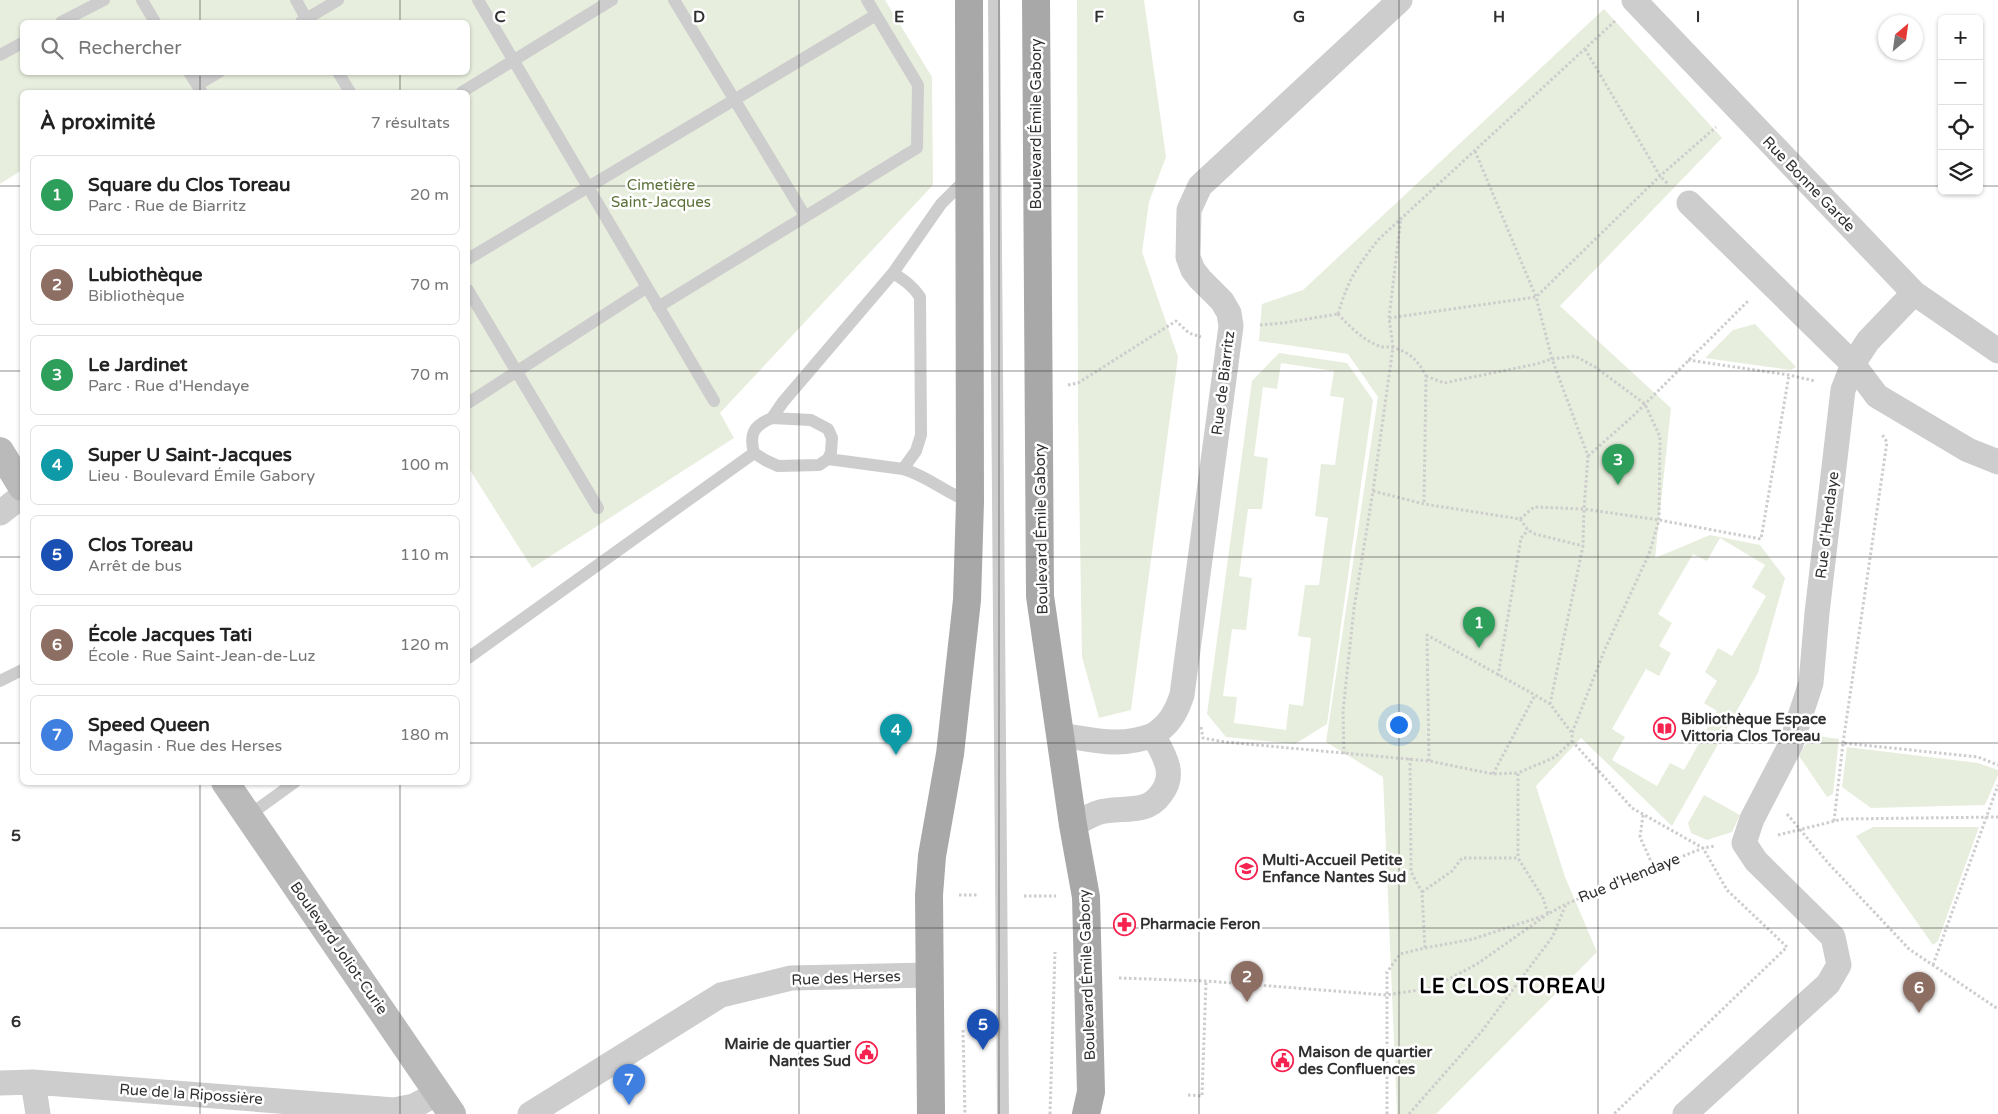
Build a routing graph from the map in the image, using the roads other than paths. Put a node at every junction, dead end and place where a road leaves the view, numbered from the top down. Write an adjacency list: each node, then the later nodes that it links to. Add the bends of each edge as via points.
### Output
1 (104, 0): 15 (lane)
2 (142, 0): 16 (lane)
3 (296, 0): 17 (lane)
4 (338, 0): 18 (lane)
5 (478, 0): 21 (lane)
6 (612, 0): 21 (lane)
7 (674, 0): 28 (lane)
8 (867, 0): 14 (lane)
9 (969, 0): 29 (main road)
10 (994, 0): 71 (lane)
11 (1036, 0): 58 (main road, Boulevard Émile Gabory, via 1040,596)
12 (1400, 0): 59 (street, Rue de Biarritz, via 1200,186 1193,198 1189,210 1188,257 1193,270 1229,313 1231,326 1182,695 1176,713 1164,728)
13 (1635, 1): 37 (street, Rue Bonne Garde)
14 (876, 15): 28 (lane); 32 (lane, via 918,85 917,148)
15 (65, 20)
16 (155, 20)
17 (305, 20)
18 (307, 20)
19 (20, 44): 20 (lane)
20 (0, 55)
21 (514, 60): 27 (lane); 30 (lane)
22 (191, 75): 25 (lane)
23 (216, 75): 25 (lane)
24 (340, 75): 26 (lane)
25 (200, 89)
26 (349, 90)
27 (465, 90)
28 (734, 99): 30 (lane); 32 (lane)
29 (971, 175): 34 (lane, via 941,204); 52 (main road)
30 (589, 188): 33 (lane); 35 (lane)
31 (1689, 203): 40 (street)
32 (805, 216): 38 (lane)
33 (470, 258)
34 (893, 272): 44 (lane); 49 (lane, via 920,297 921,435 916,451)
35 (646, 288): 38 (lane); 41 (lane)
36 (470, 293): 41 (lane)
37 (1914, 293): 39 (street, Rue Bonne Garde); 40 (street, Rue d'Hendaye, via 1868,341)
38 (658, 307): 42 (lane)
39 (1998, 351)
40 (1853, 364): 48 (street, via 1877,396 1968,450); 73 (street, Rue d'Hendaye, via 1844,390 1811,683 1791,744 1752,818 1744,843 1756,861 1834,937 1839,965 1828,984)
41 (516, 372): 43 (lane); 53 (lane)
42 (714, 401)
43 (470, 402)
44 (772, 418): 46 (lane, via 755,430 751,439); 47 (lane, via 820,423 832,438)
45 (0, 451): 50 (main road)
46 (754, 453): 47 (lane, via 778,466 819,464); 55 (lane)
47 (828, 459): 49 (lane)
48 (1998, 462)
49 (903, 469): 52 (lane)
50 (20, 484)
51 (20, 498): 54 (street)
52 (970, 502): 64 (main road, via 967,600 950,754 932,856)
53 (598, 508)
54 (0, 513)
55 (470, 657)
56 (20, 671): 57 (lane)
57 (0, 681)
58 (1061, 735): 59 (street, via 1123,743); 63 (main road, Boulevard Émile Gabory)
59 (1152, 735): 63 (street, via 1170,773 1167,787 1156,801 1145,807 1096,813)
60 (227, 785): 62 (main road, Boulevard Joliot-Curie)
61 (290, 785): 62 (lane)
62 (248, 816): 67 (main road, Boulevard Joliot-Curie)
63 (1074, 825): 72 (main road, Boulevard Émile Gabory, via 1086,897 1091,1092)
64 (929, 976): 69 (street, Rue des Herses, via 791,978 721,995); 70 (main road)
65 (34, 1082): 66 (street, Rue de la Ripossière); 67 (street, Rue de la Ripossière, via 394,1110); 68 (street)
66 (0, 1083)
67 (445, 1103)
68 (38, 1114)
69 (530, 1114)
70 (931, 1114)
71 (1004, 1114)
72 (1086, 1114)
73 (1685, 1114)

